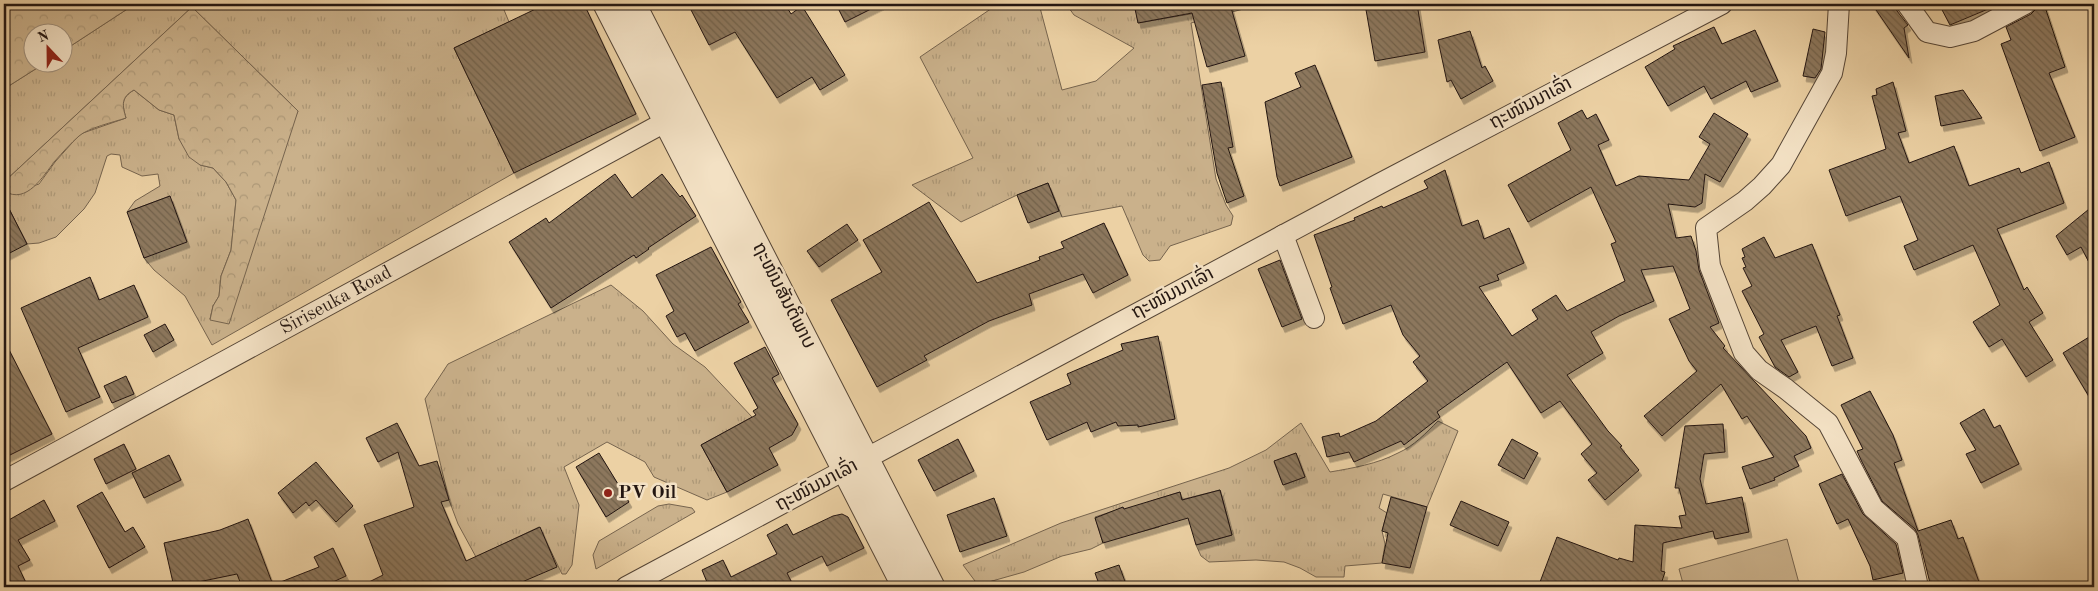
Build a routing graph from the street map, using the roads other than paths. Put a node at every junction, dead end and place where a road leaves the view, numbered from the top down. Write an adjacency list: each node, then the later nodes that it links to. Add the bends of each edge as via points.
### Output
1 (606, 4): 7 (street, ຖະໜົນສັນຕິພາບ)
2 (633, 4): 10 (street, ຖະໜົນສັນຕິພາບ)
3 (1722, 4): 8 (street, ຖະໜົນນາເລົ່າ)
4 (1839, 4): 16 (street, via 1832,73 1781,165 1745,201 1706,228 1710,266 1744,353 1759,370 1828,423 1873,508 1907,538)
5 (1907, 4): 6 (street, via 1927,32 1950,37 1974,31)
6 (2025, 4)
7 (667, 121): 11 (street, ຖະໜົນສັນຕິພາບ); 12 (street, Siriseuka Road)
8 (1283, 235): 9 (street); 10 (street, ຖະໜົນນາເລົ່າ)
9 (1314, 318)
10 (866, 460): 11 (street, ຖະໜົນນາເລົ່າ); 15 (street, ຖະໜົນສັນຕິພາບ)
11 (845, 471): 13 (street, ຖະໜົນນາເລົ່າ); 14 (street, ຖະໜົນສັນຕິພາບ)
12 (4, 481)
13 (626, 587)
14 (905, 587)
15 (932, 587)
16 (1918, 587)

